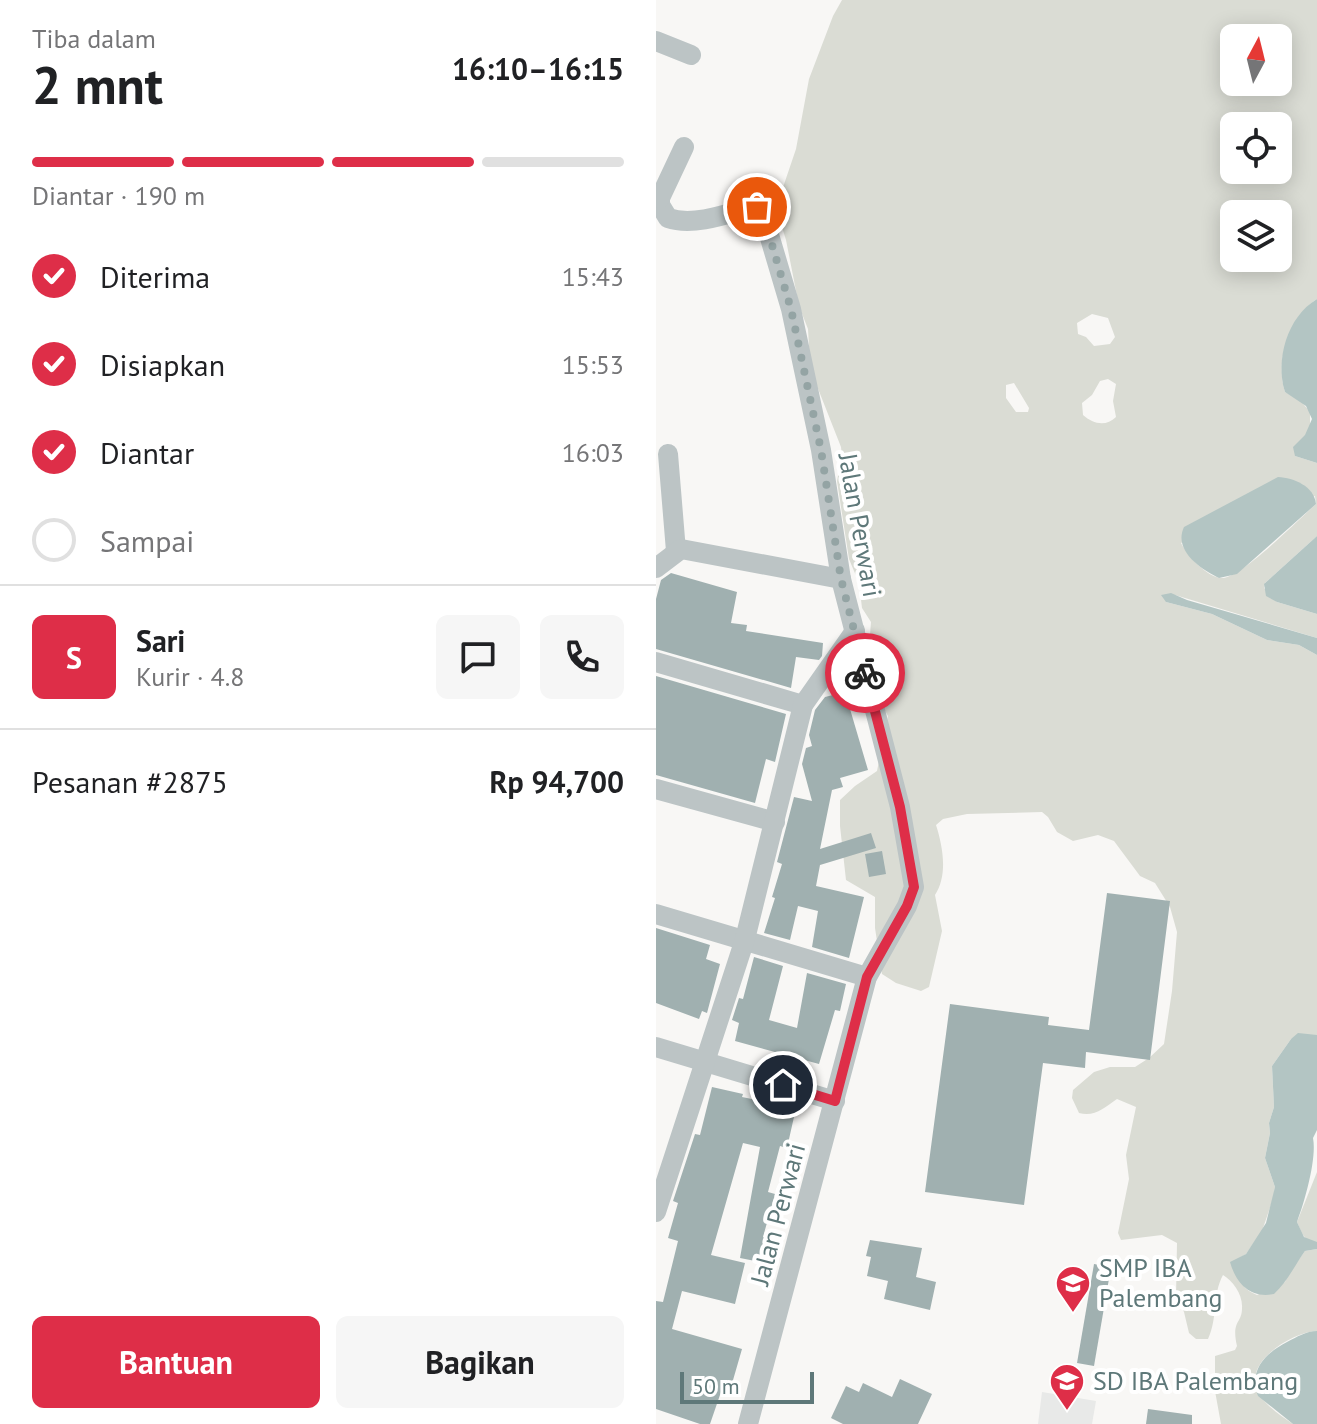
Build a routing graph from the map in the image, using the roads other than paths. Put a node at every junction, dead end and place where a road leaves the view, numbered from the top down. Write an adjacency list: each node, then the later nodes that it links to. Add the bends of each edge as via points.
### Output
1 (656, 41): 2 (street)
2 (691, 55)
3 (684, 147): 4 (street)
4 (658, 198): 8 (street, Jalan Perwari, via 668,218 676,221 755,206 762,211 821,450)
5 (668, 454): 6 (street)
6 (676, 551): 7 (street); 8 (street)
7 (656, 568)
8 (841, 579): 9 (street, Jalan Perwari)
9 (855, 631): 11 (street); 16 (street, Jalan Perwari, via 900,807 914,887)
10 (656, 662): 11 (street)
11 (803, 705): 13 (street)
12 (656, 789): 13 (street)
13 (775, 822): 15 (street)
14 (656, 914): 15 (street)
15 (745, 939): 16 (street); 18 (street)
16 (867, 977): 19 (street, Jalan Perwari)
17 (656, 1047): 18 (street)
18 (705, 1060): 19 (street); 20 (street)
19 (835, 1101): 22 (street, Jalan Perwari)
20 (661, 1178): 21 (street)
21 (656, 1212)
22 (748, 1424)

